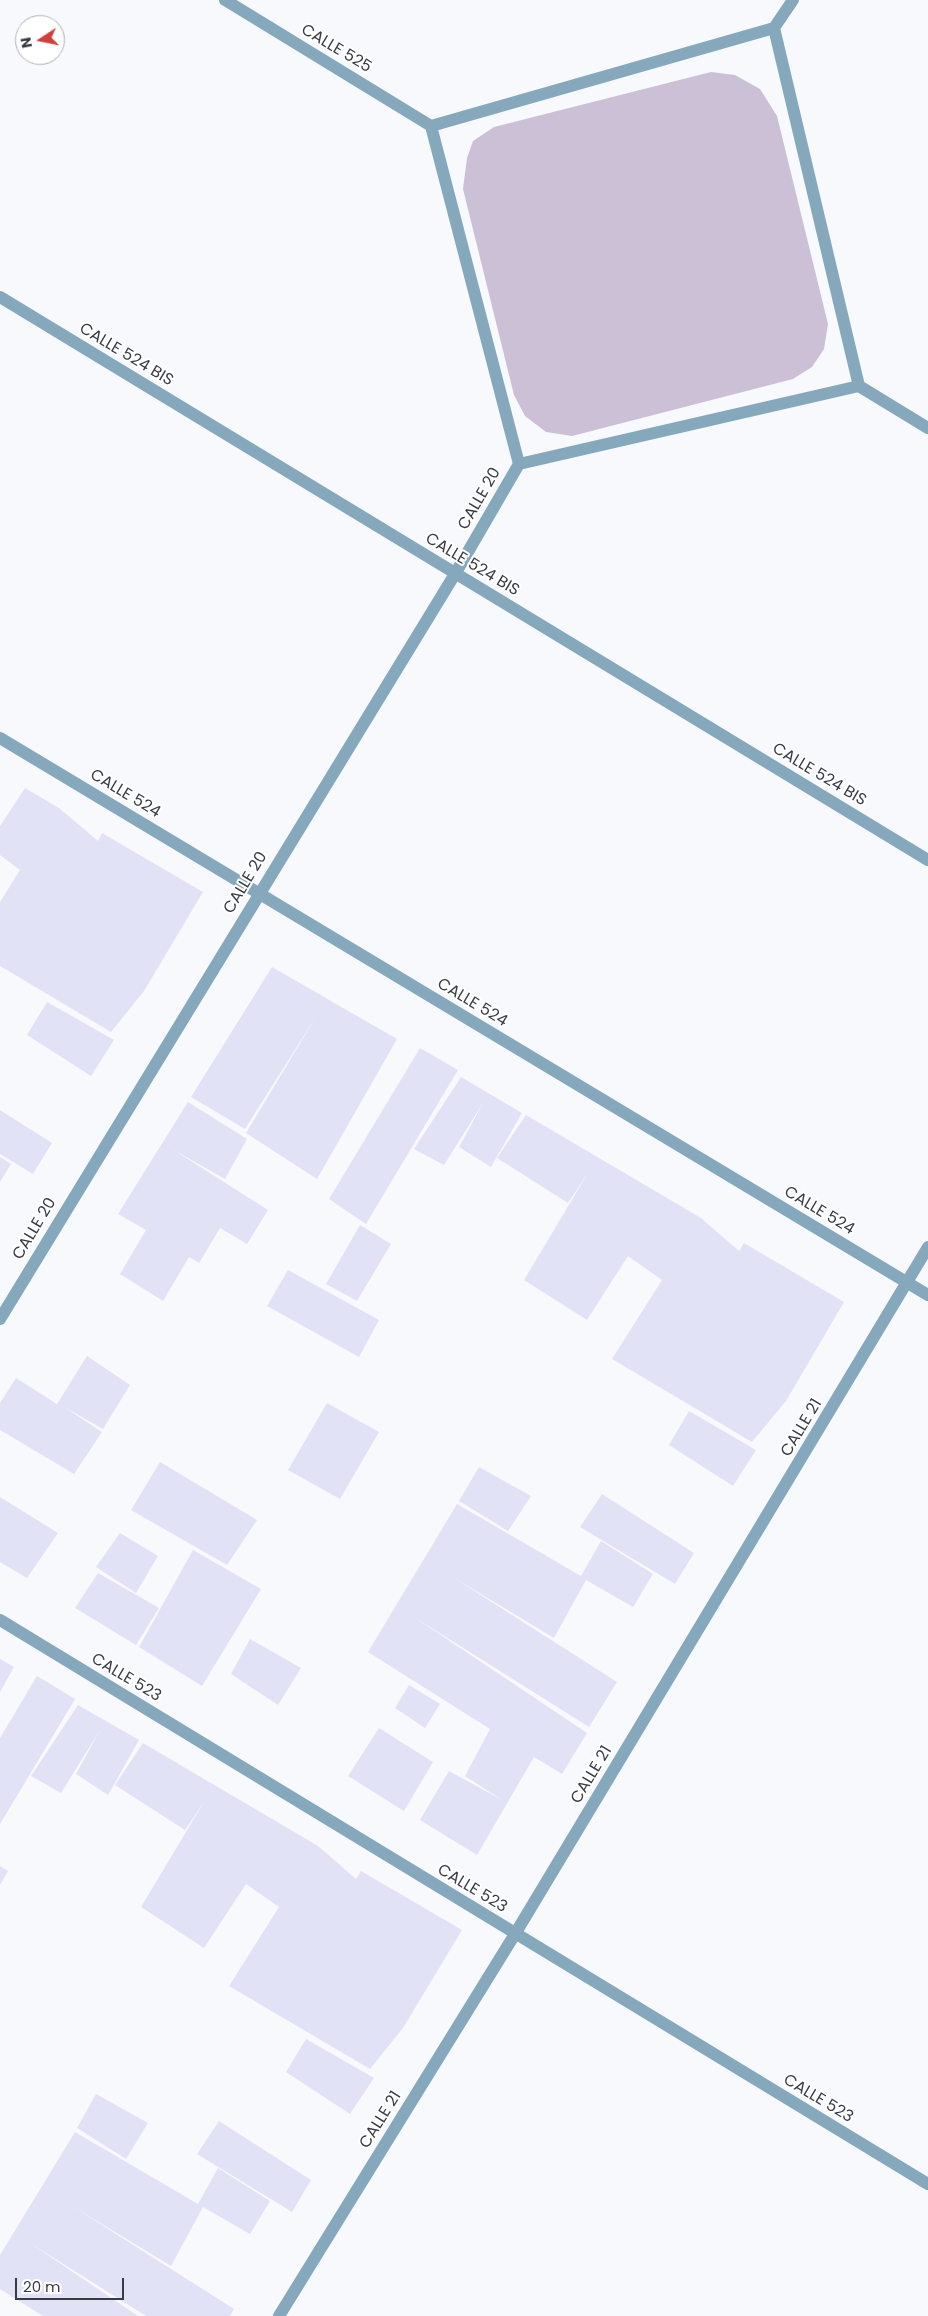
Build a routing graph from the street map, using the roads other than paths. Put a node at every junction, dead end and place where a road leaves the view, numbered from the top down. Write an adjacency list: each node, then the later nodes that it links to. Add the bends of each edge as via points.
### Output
1 (225, 0): 4 (street, CALLE 525)
2 (793, 0): 3 (street)
3 (774, 28): 4 (street); 6 (street)
4 (431, 126): 8 (street)
5 (0, 297): 9 (street, CALLE 524 BIS)
6 (858, 386): 7 (street); 8 (street)
7 (928, 428)
8 (519, 464): 9 (street, CALLE 20)
9 (455, 574): 11 (street, CALLE 524 BIS); 12 (street, CALLE 20)
10 (0, 738): 12 (street, CALLE 524)
11 (928, 860)
12 (259, 893): 14 (street, CALLE 524); 16 (street, CALLE 20)
13 (928, 1247): 14 (street, CALLE 21)
14 (908, 1283): 15 (street, CALLE 524); 18 (street, CALLE 21)
15 (928, 1295)
16 (0, 1319)
17 (0, 1620): 18 (street, CALLE 523)
18 (515, 1934): 19 (street, CALLE 523); 20 (street, CALLE 21)
19 (928, 2184)
20 (279, 2316)

